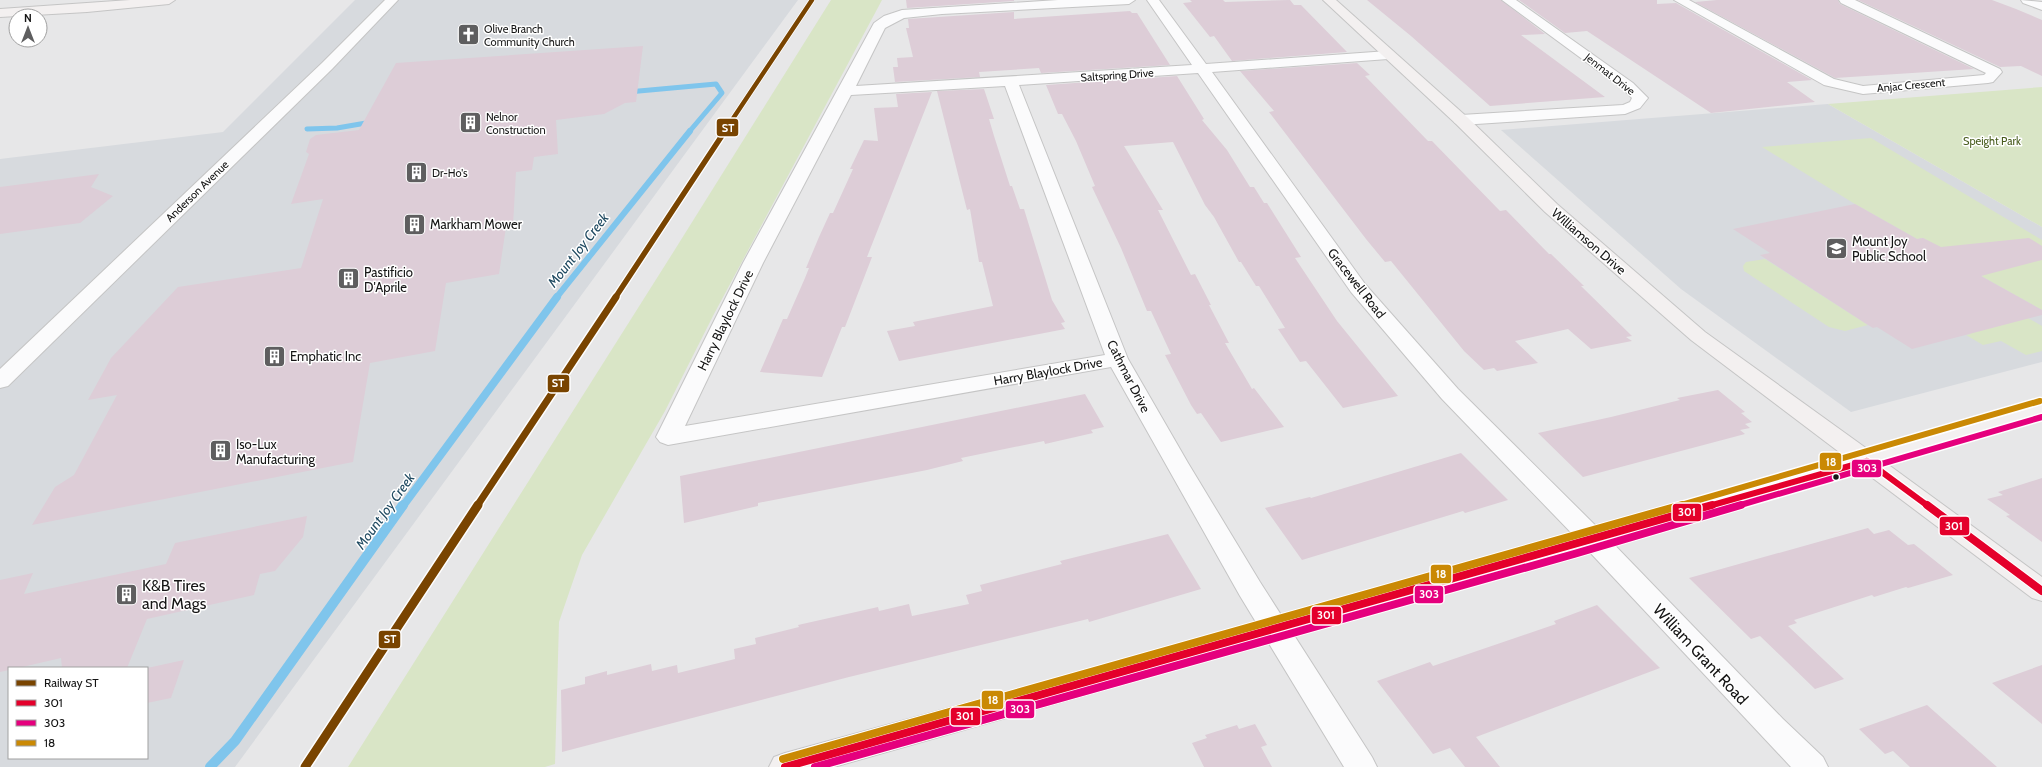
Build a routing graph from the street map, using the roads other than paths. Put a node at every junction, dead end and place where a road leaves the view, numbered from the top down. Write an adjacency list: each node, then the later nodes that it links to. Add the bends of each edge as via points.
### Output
1 (108, 0): 11 (street)
2 (169, 0): 13 (street)
3 (392, 0): 20 (street, Anderson Avenue, via 322,71)
4 (1129, 0): 17 (street, Harry Blaylock Drive, via 942,10 902,14 889,18 879,26)
5 (1153, 0): 15 (street, Gracewell Road)
6 (1329, 0): 14 (street, Williamson Drive)
7 (1508, 0): 18 (street, Jenmat Drive, via 1628,86 1640,98 1635,105 1625,109)
8 (1680, 0): 9 (street, Anjac Crescent, via 1829,82 1862,90 1988,79 1995,72)
9 (1845, 0)
10 (2027, 0): 12 (street)
11 (0, 6)
12 (2042, 6)
13 (0, 13)
14 (1388, 55): 15 (street, Saltspring Drive); 18 (street, Williamson Drive)
15 (1201, 69): 16 (street, Saltspring Drive); 23 (street, Gracewell Road, via 1358,288 1450,394)
16 (1011, 82): 17 (street, Saltspring Drive); 19 (street, Cathmar Drive)
17 (846, 91): 19 (street, Harry Blaylock Drive, via 753,263 668,437)
18 (1461, 120): 22 (street, Williamson Drive, via 1551,208 1698,336)
19 (1117, 359): 25 (street, Cathmar Drive)
20 (0, 381)
21 (2042, 409): 22 (street)
22 (1867, 461): 23 (street); 24 (street, Williamson Drive)
23 (1593, 539): 25 (street); 28 (street, William Grant Road, via 1766,722)
24 (2042, 591)
25 (1275, 630): 26 (street); 27 (street, Cathmar Drive)
26 (785, 767)
27 (1361, 767)
28 (1812, 767)

